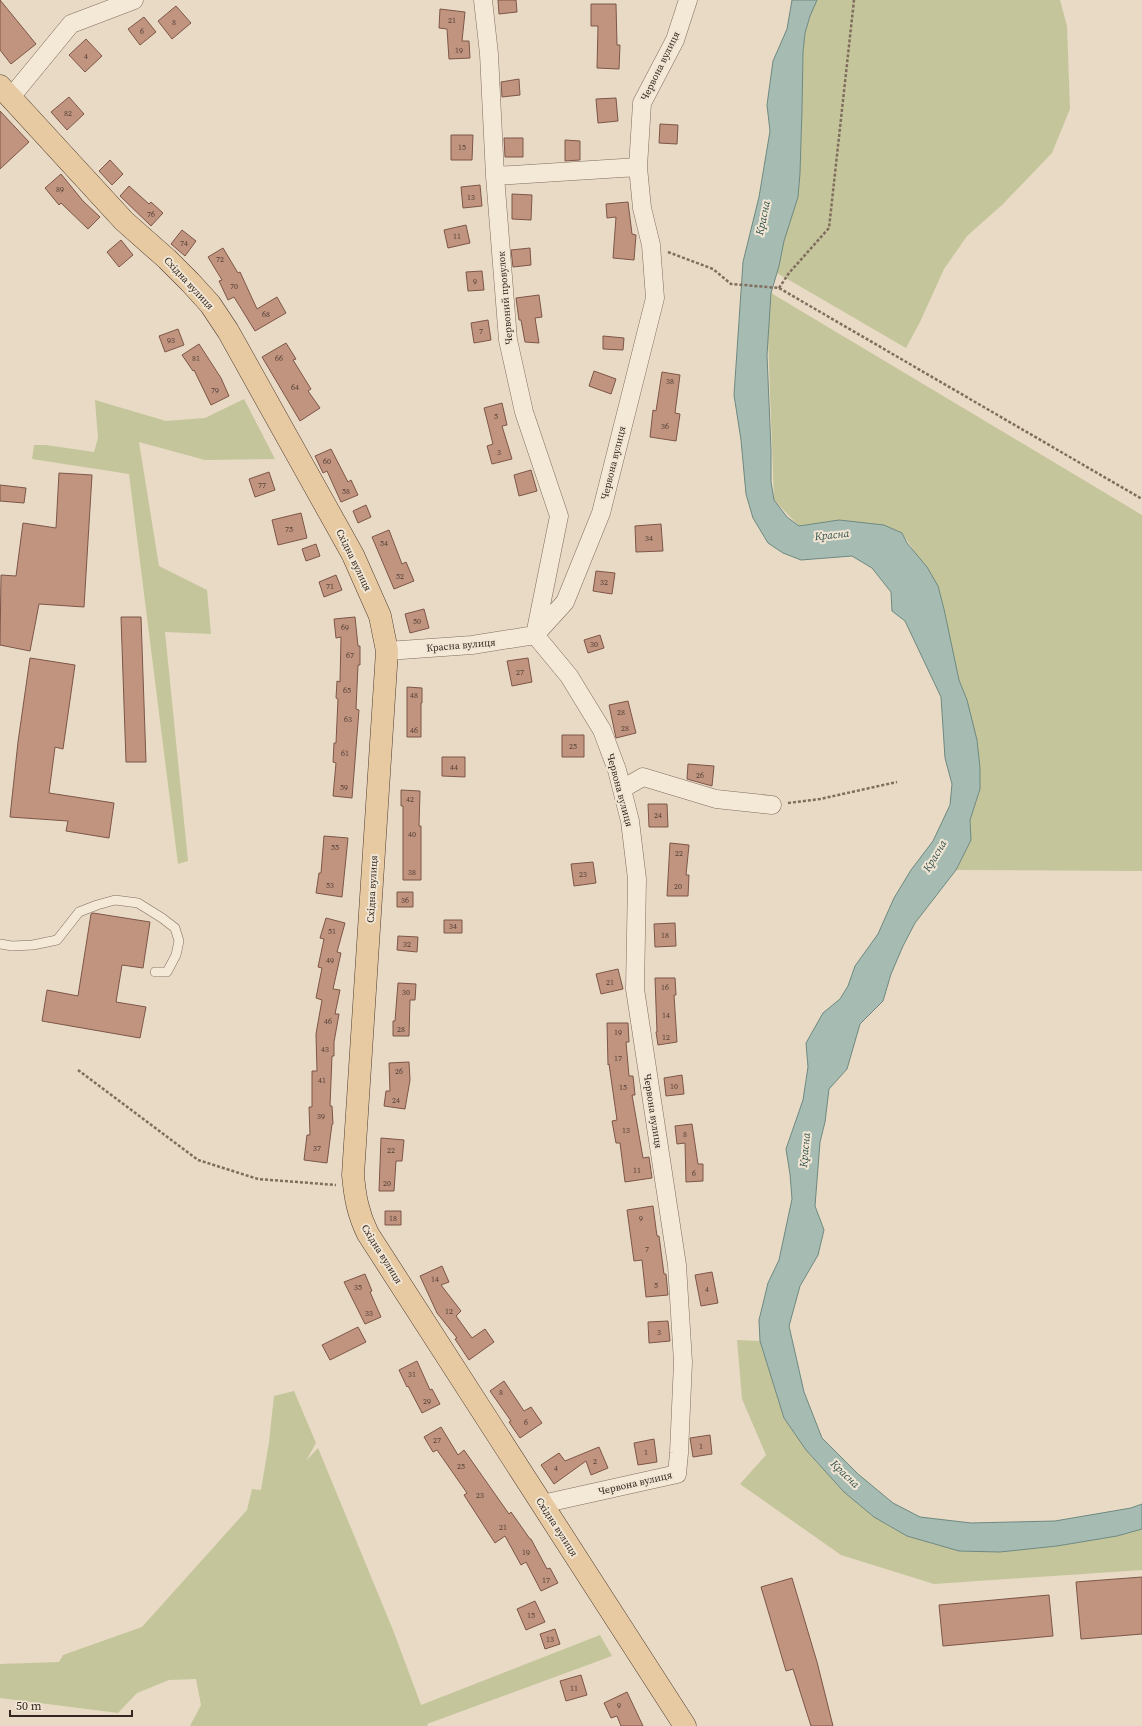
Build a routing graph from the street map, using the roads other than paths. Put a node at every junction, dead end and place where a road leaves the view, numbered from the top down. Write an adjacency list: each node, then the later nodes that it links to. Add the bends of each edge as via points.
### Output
1 (134, 0): 4 (street, via 71,24)
2 (483, 0): 6 (street, Червоний провулок)
3 (688, 0): 5 (street, Червона вулиця, via 675,40 642,103)
4 (6, 92): 8 (main road, Східна вулиця, via 124,221 167,259 210,304 353,554 380,616)
5 (638, 167): 6 (street); 7 (street, Червона вулиця, via 642,208 651,245 655,298 601,513 565,602)
6 (495, 176): 7 (street, Червоний провулок, via 508,340 524,412 560,516)
7 (535, 635): 8 (street, Красна вулиця, via 472,646); 9 (street, Червона вулиця, via 569,676 602,730)
8 (387, 651): 13 (main road, Східна вулиця, via 353,1175 356,1205 368,1234)
9 (622, 789): 10 (street, via 643,777 716,799); 13 (street, Червона вулиця, via 630,821 637,878 635,988 677,1265 683,1362 679,1453 676,1474)
10 (772, 805)
11 (0, 944): 12 (lane, via 33,945 56,940 79,912 115,900 138,903 175,928 179,941 176,955 167,972)
12 (155, 972)
13 (542, 1504): 14 (main road, Східна вулиця)
14 (685, 1726)

